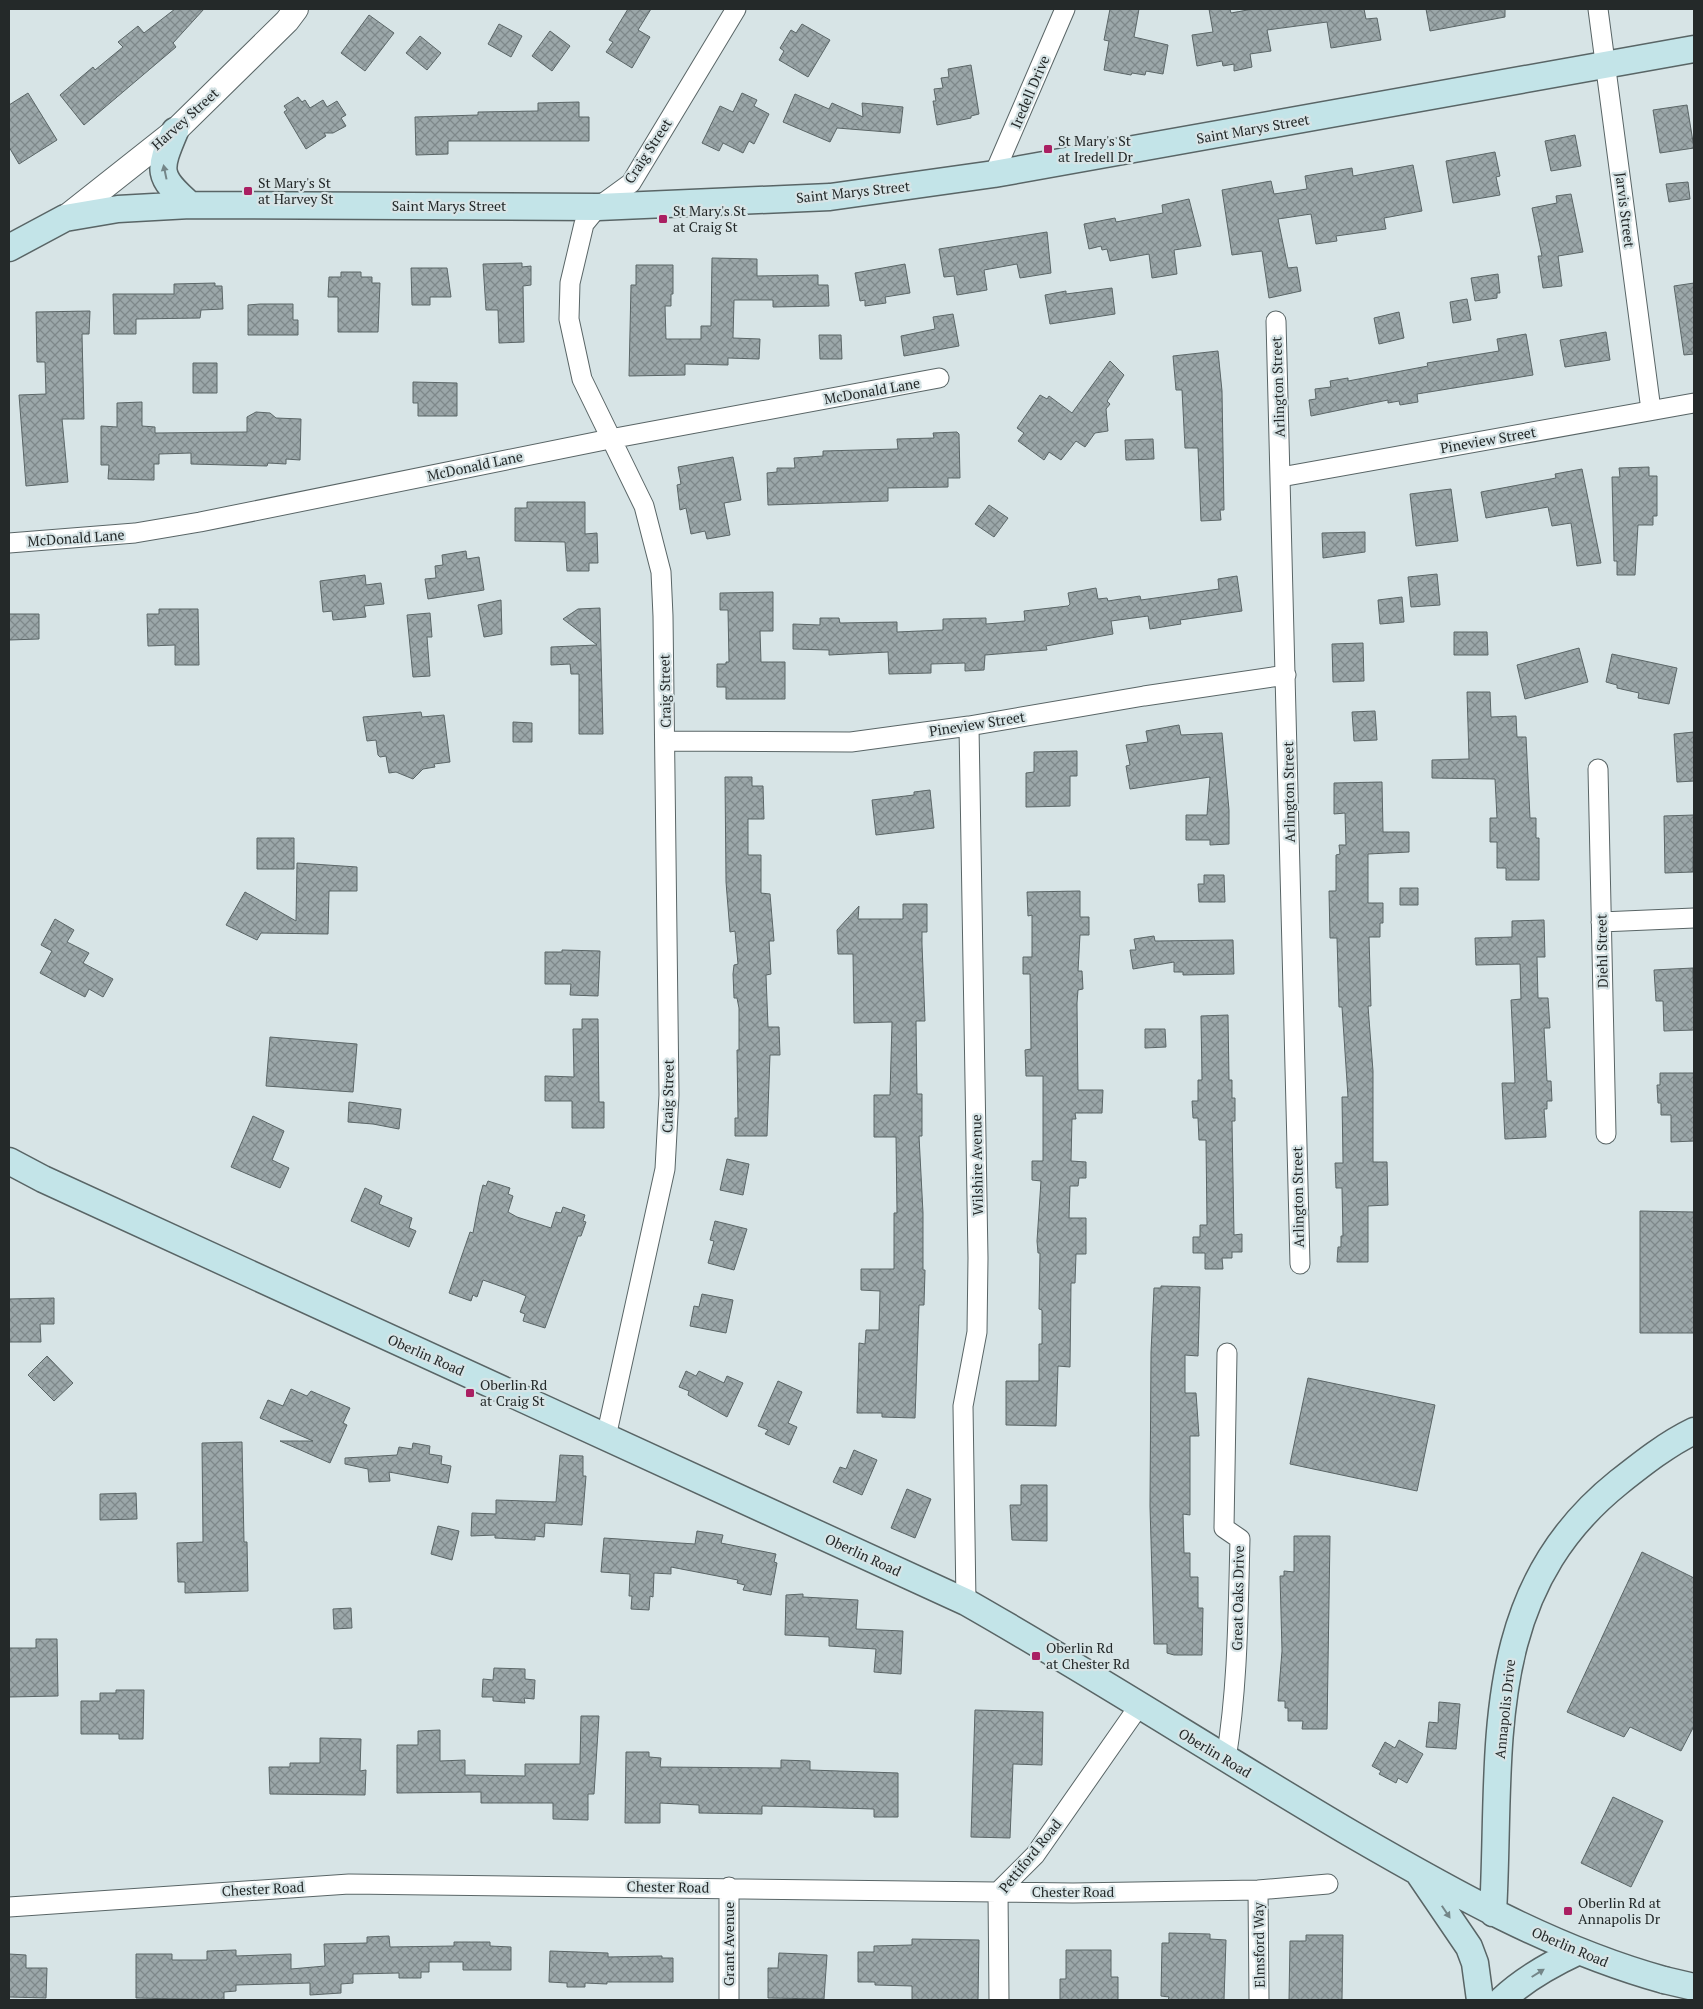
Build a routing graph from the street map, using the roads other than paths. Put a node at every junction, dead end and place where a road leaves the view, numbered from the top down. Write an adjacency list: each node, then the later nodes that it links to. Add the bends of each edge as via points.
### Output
1 (296, 9): 7 (street, Harvey Street)
2 (736, 9): 10 (street, Craig Street, via 631,182)
3 (1065, 9): 8 (street, Iredell Drive)
4 (1598, 9): 6 (street, Jarvis Street)
5 (1694, 49): 6 (main road, Saint Marys Street)
6 (1607, 66): 8 (main road, Saint Marys Street); 16 (street, Jarvis Street)
7 (176, 131): 9 (main road, one-way to 7, via 168,185 164,169 163,161); 11 (street, Harvey Street)
8 (994, 174): 10 (main road, Saint Marys Street, via 830,197)
9 (190, 205): 10 (main road, Saint Marys Street); 11 (main road, Saint Marys Street, via 118,209)
10 (598, 207): 17 (street, Craig Street, via 584,224 570,283 569,320 582,379)
11 (65, 218): 12 (main road, Saint Marys Street)
12 (9, 248)
13 (1276, 321): 18 (street, Arlington Street)
14 (939, 378): 17 (street, McDonald Lane)
15 (1694, 403): 16 (street, Pineview Street)
16 (1651, 410): 18 (street, Pineview Street)
17 (610, 438): 19 (street, McDonald Lane, via 191,524 135,533); 22 (street, Craig Street, via 644,506 661,572)
18 (1281, 477): 20 (street, Arlington Street)
19 (9, 543)
20 (1286, 676): 21 (street, Pineview Street); 28 (street, Arlington Street)
21 (969, 726): 22 (street, Pineview Street, via 850,742); 32 (street, Wilshire Avenue, via 978,1258 976,1332 963,1406)
22 (666, 741): 31 (street, Craig Street, via 670,1095 665,1169)
23 (1598, 769): 25 (street, Diehl Street)
24 (1694, 918): 25 (street)
25 (1601, 922): 26 (street, Diehl Street)
26 (1606, 1134)
27 (9, 1161): 31 (main road, Oberlin Road)
28 (1300, 1264)
29 (1227, 1353): 34 (street, Great Oaks Drive, via 1224,1528 1240,1540 1237,1668)
30 (1694, 1431): 41 (main road, Annapolis Drive, via 1640,1465 1606,1492 1574,1524 1544,1566 1526,1605 1514,1638 1502,1714)
31 (606, 1437): 32 (main road, Oberlin Road)
32 (966, 1602): 33 (main road, Oberlin Road)
33 (1139, 1706): 34 (main road, Oberlin Road); 39 (street, Pettiford Road, via 1035,1855)
34 (1226, 1759): 35 (main road, Oberlin Road)
35 (1418, 1872): 41 (main road, Oberlin Road); 47 (main road, one-way to 47, via 1468,1947 1475,1963)
36 (1328, 1884): 38 (street, Chester Road)
37 (729, 1888): 39 (street, Chester Road); 40 (street, Chester Road, via 349,1884); 44 (street, Grant Avenue)
38 (1258, 1890): 39 (street, Chester Road); 46 (street, Elmsford Way)
39 (998, 1892): 45 (street, Pettiford Road)
40 (9, 1907)
41 (1494, 1913): 42 (main road, Oberlin Road)
42 (1578, 1951): 43 (main road, Oberlin Road, bridge, via 1628,1970); 48 (main road, one-way to 42, via 1516,1987)
43 (1694, 1987)
44 (729, 2000)
45 (999, 2000)
46 (1259, 2000)
47 (1480, 2000)
48 (1502, 2000)

